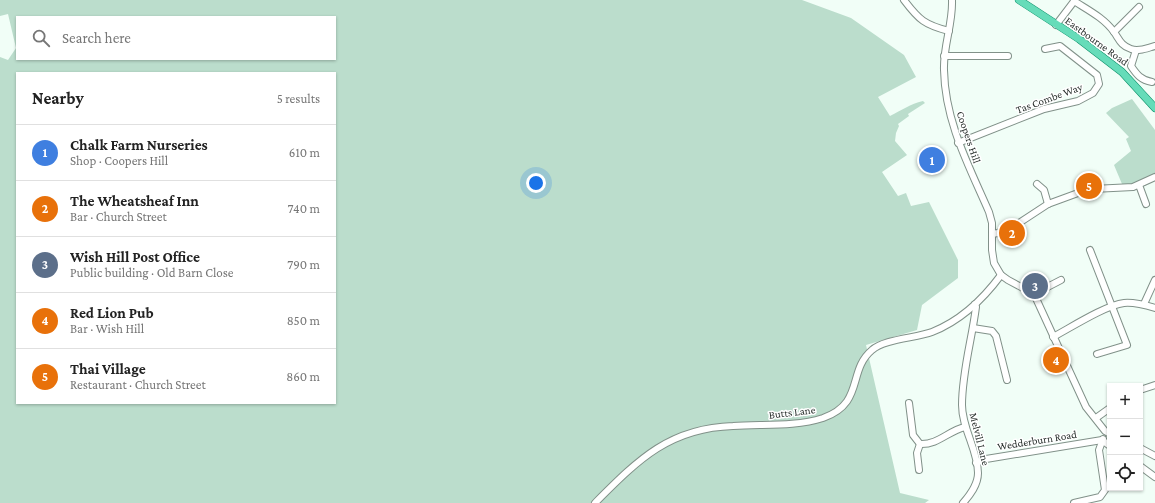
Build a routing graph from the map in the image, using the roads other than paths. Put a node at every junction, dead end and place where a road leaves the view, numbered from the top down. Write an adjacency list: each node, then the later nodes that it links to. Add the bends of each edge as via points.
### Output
1 (904, 0): 7 (street, via 918,18 928,25)
2 (952, 0): 7 (street, Coopers Hill)
3 (1019, 0): 6 (main road, Eastbourne Road)
4 (1075, 1): 6 (street); 8 (street, via 1100,18)
5 (1139, 8): 8 (street)
6 (1056, 25): 15 (main road, Eastbourne Road, via 1122,72)
7 (949, 31): 12 (street, Coopers Hill)
8 (1114, 32): 11 (street, via 1120,42)
9 (1155, 46): 11 (street)
10 (1045, 49): 16 (street, Tas Combe Way, via 1060,46 1097,75 1099,84 1093,93 1078,101 1044,110)
11 (1136, 50): 14 (street, via 1132,66 1145,81)
12 (944, 56): 13 (street); 16 (street, Coopers Hill, via 947,102)
13 (1008, 56)
14 (1152, 82)
15 (1155, 108)
16 (958, 142): 22 (street, Coopers Hill, via 989,212)
17 (1155, 177): 19 (street)
18 (1037, 184): 20 (street, via 1044,190)
19 (1139, 185): 20 (street, via 1093,189); 21 (street)
20 (1048, 204): 22 (street, via 1016,225)
21 (1146, 204)
22 (992, 234): 24 (street, Coopers Hill, via 994,263)
23 (1090, 250): 30 (street)
24 (1001, 275): 27 (street); 28 (street, Butts Lane)
25 (1061, 280): 27 (street)
26 (1155, 280): 29 (street)
27 (1034, 294): 33 (street)
28 (975, 304): 32 (street, Melvill Lane); 54 (street, Butts Lane, via 932,332 872,349 863,360 848,401 838,411 810,422 731,426 673,438 637,462)
29 (1144, 304): 30 (street, via 1124,303); 31 (street)
30 (1111, 307): 33 (street); 34 (street, via 1127,345)
31 (1155, 308)
32 (973, 328): 35 (street, via 992,331 996,336); 41 (street, Melvill Lane, via 964,380 962,405)
33 (1053, 337): 40 (street, via 1086,407)
34 (1097, 354)
35 (1007, 380)
36 (1155, 385): 37 (street)
37 (1143, 389)
38 (909, 403): 45 (street, via 913,435)
39 (1107, 410): 40 (street)
40 (1096, 418): 42 (street)
41 (965, 428): 45 (street, via 955,430 933,443); 49 (street, Melvill Lane)
42 (1107, 431)
43 (1107, 433): 44 (street)
44 (1102, 440): 46 (street); 49 (street, Wedderburn Road); 53 (street, via 1099,450 1105,490 1100,497)
45 (920, 444): 51 (street, via 917,454)
46 (1107, 444)
47 (1143, 450): 48 (street)
48 (1155, 456)
49 (976, 462): 55 (street, Melvill Lane, via 978,474 975,486)
50 (1143, 468): 52 (street)
51 (919, 470)
52 (1155, 477)
53 (1085, 502): 56 (street)
54 (596, 503)
55 (963, 503)
56 (1074, 503)

